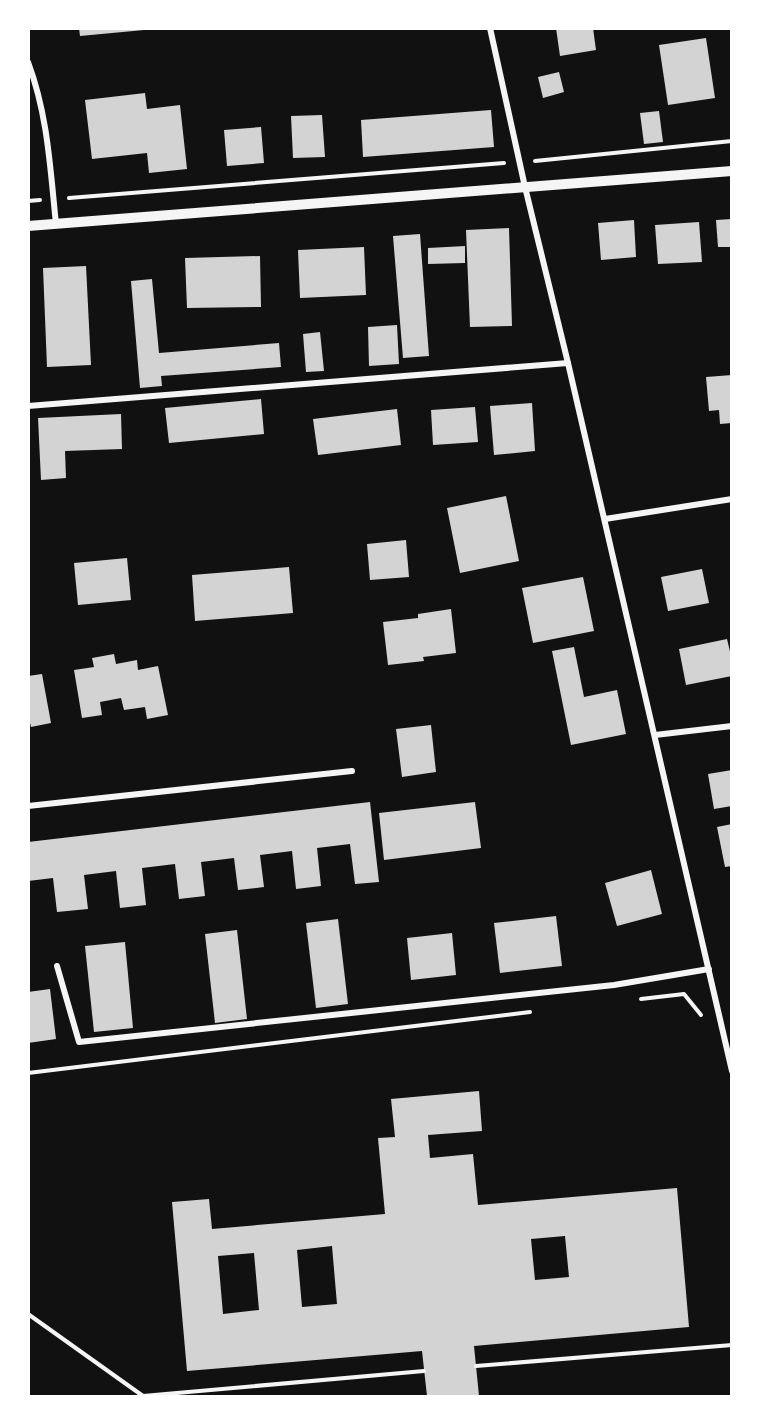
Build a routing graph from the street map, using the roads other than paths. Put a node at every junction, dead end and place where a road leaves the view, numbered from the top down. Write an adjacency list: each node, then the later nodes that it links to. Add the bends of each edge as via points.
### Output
1 (490, 28): 4 (street)
2 (28, 62): 5 (street, via 47,128)
3 (732, 171): 4 (street)
4 (525, 187): 5 (street); 7 (street)
5 (56, 224): 6 (street)
6 (28, 226)
7 (568, 363): 8 (street); 10 (street)
8 (28, 406)
9 (732, 499): 10 (street)
10 (605, 519): 12 (street)
11 (732, 726): 12 (street)
12 (655, 735): 16 (street)
13 (352, 771): 14 (street)
14 (28, 806)
15 (57, 966): 16 (street, via 79,1042 614,985)
16 (709, 969): 17 (street)
17 (732, 1071)

